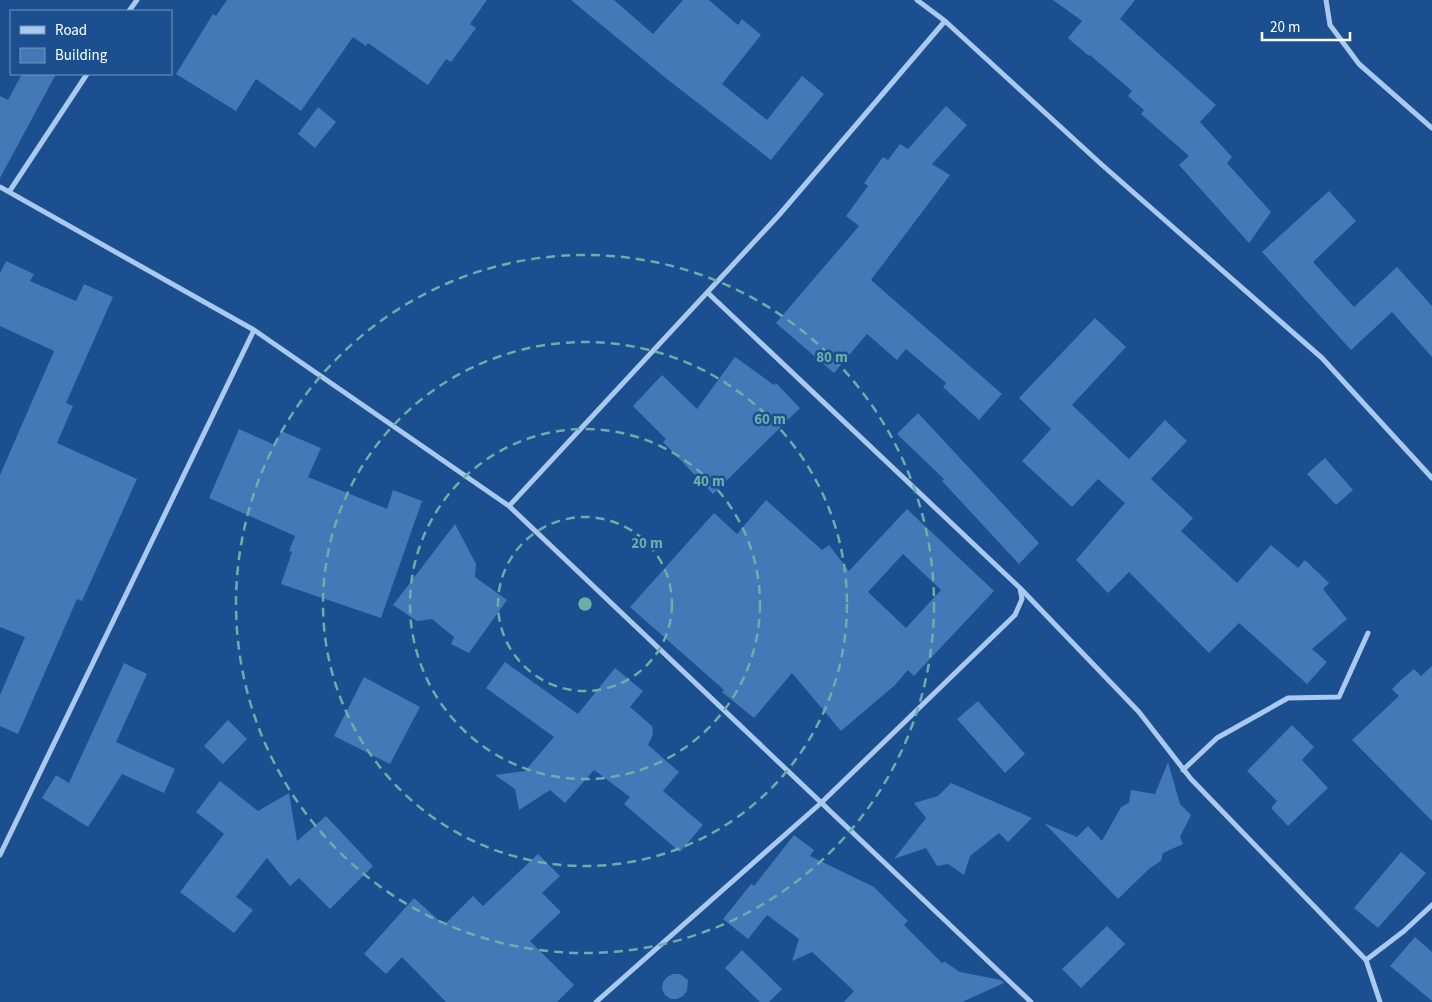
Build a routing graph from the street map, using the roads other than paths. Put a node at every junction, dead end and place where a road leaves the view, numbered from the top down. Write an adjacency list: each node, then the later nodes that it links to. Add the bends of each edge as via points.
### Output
1 (917, 0): 3 (street)
2 (1326, 0): 5 (street, via 1330,25 1359,64)
3 (945, 21): 8 (street); 10 (street, via 1101,164 1322,358)
4 (86, 75): 7 (street)
5 (1432, 128)
6 (0, 186): 7 (street)
7 (9, 192): 9 (street)
8 (708, 293): 11 (street); 12 (street)
9 (254, 330): 11 (street); 16 (street)
10 (1432, 478)
11 (509, 506): 15 (street)
12 (1020, 588): 14 (street, via 1139,712); 15 (street, via 1022,599 1015,615)
13 (1368, 633): 14 (street, via 1339,696 1288,698 1217,738)
14 (1184, 770): 18 (street)
15 (821, 803): 19 (street); 20 (street)
16 (0, 855)
17 (1432, 905): 18 (street)
18 (1366, 960): 21 (street)
19 (596, 1002)
20 (1031, 1002)
21 (1380, 1002)

